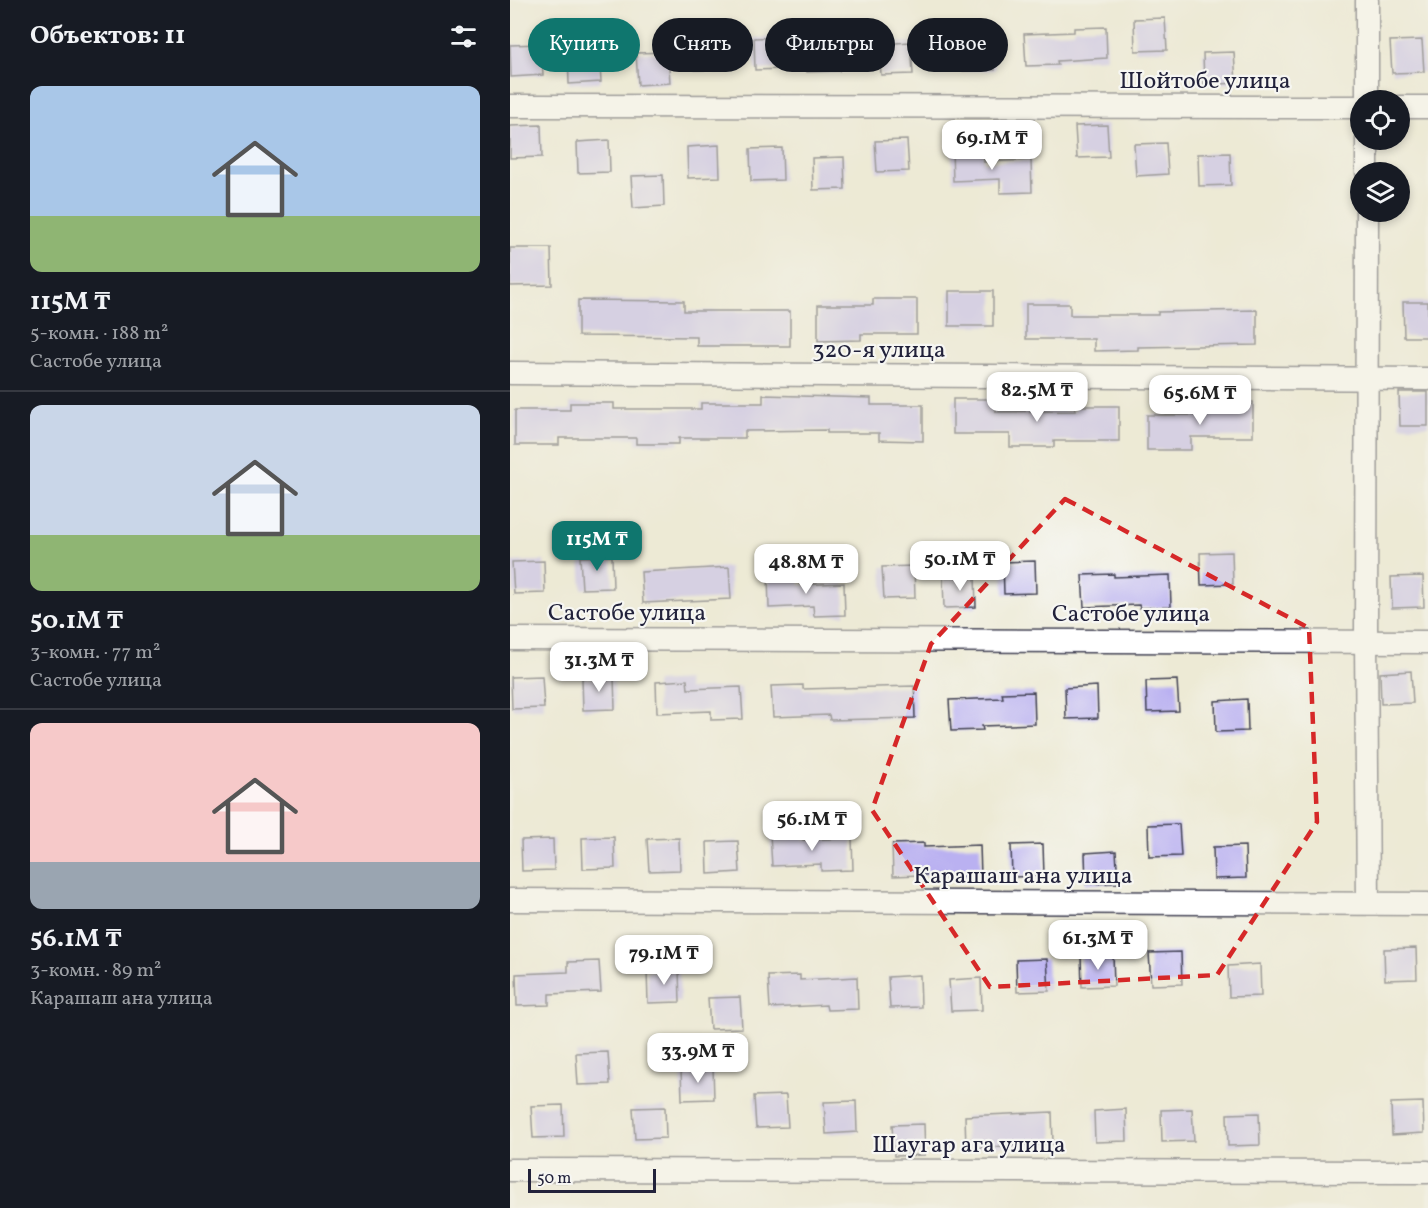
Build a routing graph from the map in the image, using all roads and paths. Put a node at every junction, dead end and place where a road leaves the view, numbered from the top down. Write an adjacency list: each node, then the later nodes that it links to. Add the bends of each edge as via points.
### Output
1 (1366, 0): 2 (street)
2 (1367, 90)
3 (510, 106): 4 (street, Шойтобе улица)
4 (1350, 107)
5 (1410, 107): 6 (street)
6 (1428, 107)
7 (1367, 222): 9 (street)
8 (510, 373): 9 (street, 320-я улица)
9 (1366, 379): 10 (street, 320-я улица); 12 (street)
10 (1428, 379)
11 (510, 639): 12 (street, Састобе улица)
12 (1366, 641): 13 (street, Састобе улица); 15 (street)
13 (1428, 642)
14 (510, 900): 15 (street, Карашаш ана улица)
15 (1368, 903): 16 (street, Карашаш ана улица)
16 (1428, 904)
17 (510, 1170): 18 (street, Шаугар ага улица)
18 (1428, 1172)

